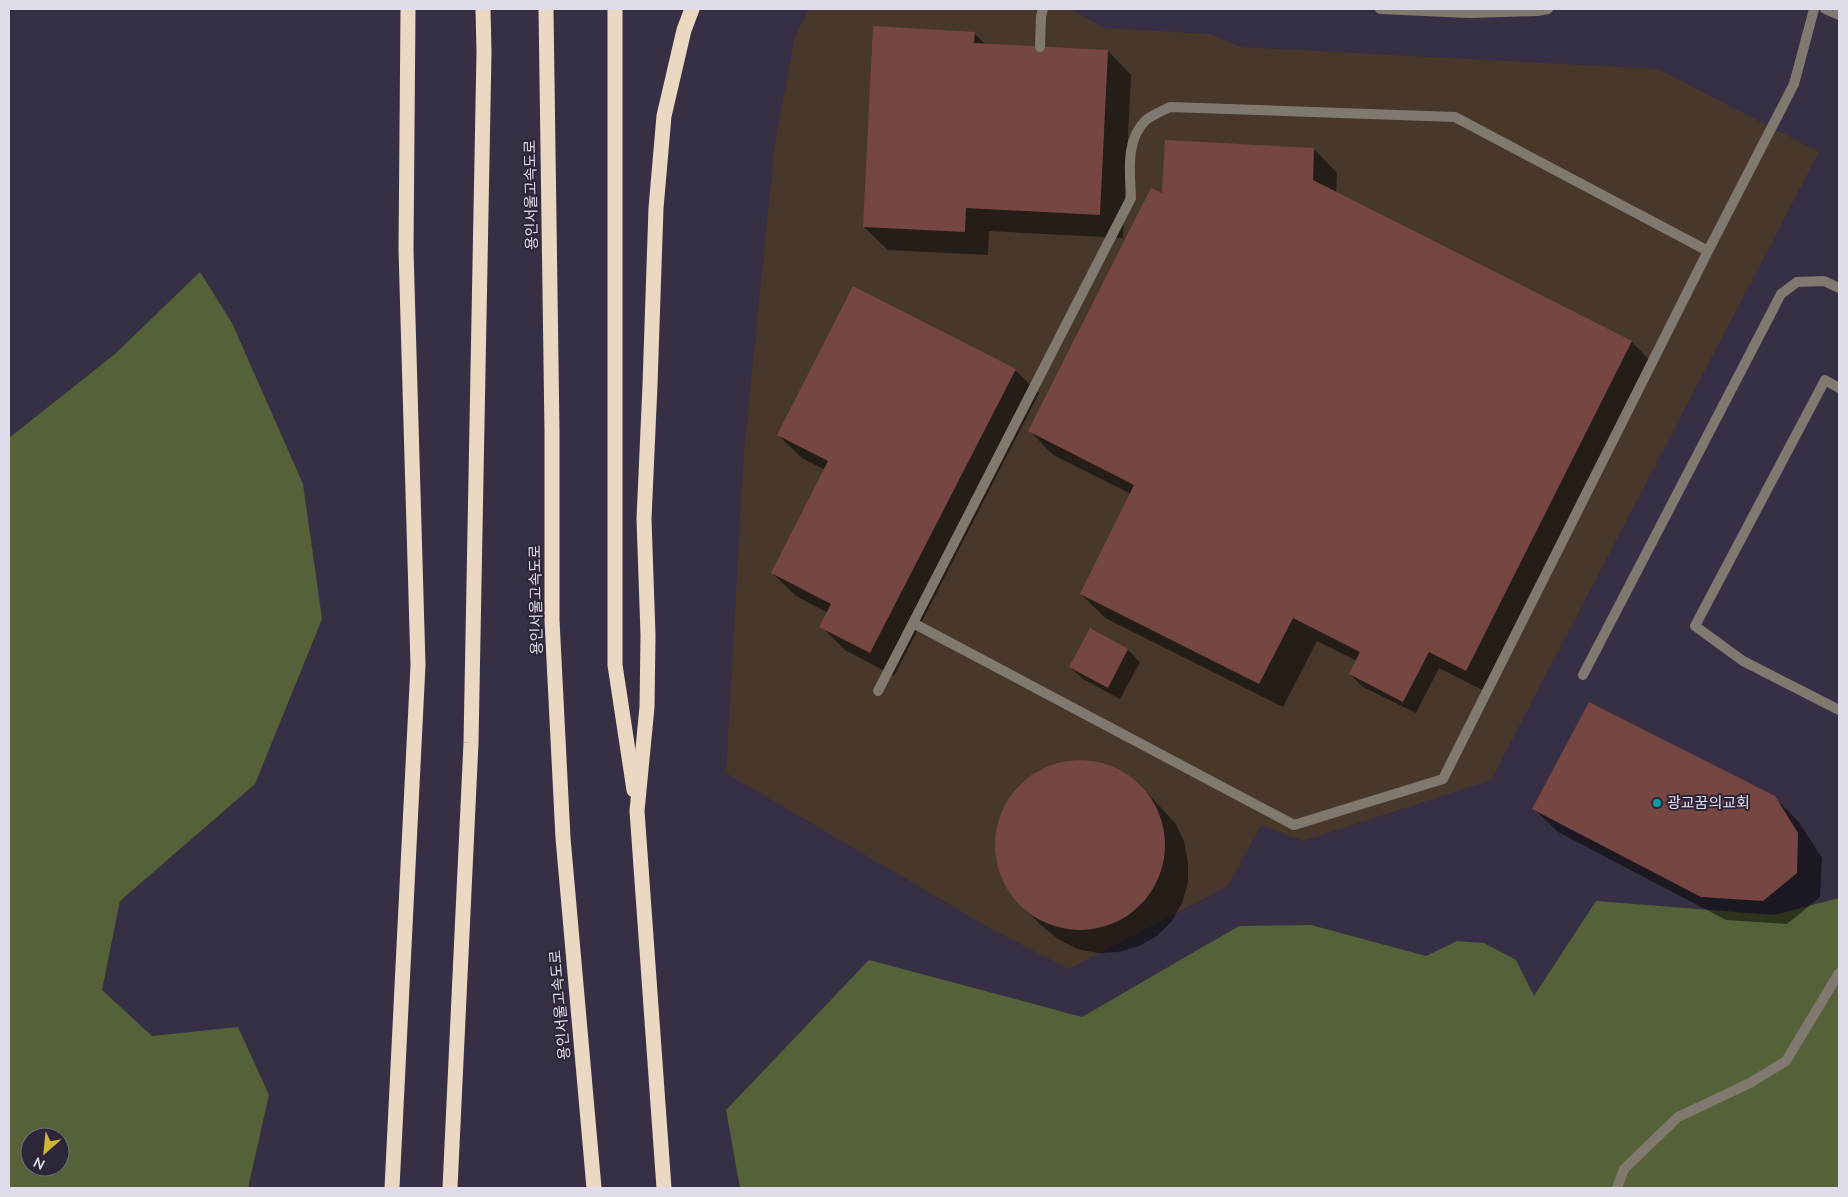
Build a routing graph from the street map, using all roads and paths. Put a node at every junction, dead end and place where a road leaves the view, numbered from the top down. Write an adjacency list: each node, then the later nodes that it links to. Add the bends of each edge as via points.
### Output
1 (408, 9): 22 (highway, via 406,250 418,665)
2 (483, 9): 23 (highway, via 471,743)
3 (546, 9): 24 (highway, 용인서울고속도로, via 552,620 563,838)
4 (615, 9): 20 (highway, via 615,665)
5 (692, 9): 20 (highway, via 664,116 656,208 644,520 647,707)
6 (1043, 9): 12 (lane)
7 (1380, 9): 8 (lane, via 1468,13)
8 (1548, 9)
9 (1814, 9): 13 (lane, via 1794,84)
10 (1825, 9): 11 (lane)
11 (1839, 15)
12 (1040, 47)
13 (1708, 251): 16 (lane, via 1455,117 1170,107 1146,120 1135,133 1130,156 1131,198); 16 (lane, via 1443,778 1294,825)
14 (1839, 288): 17 (lane, via 1824,281 1797,282 1781,294)
15 (1839, 388): 19 (lane, via 1825,380 1695,626 1744,662)
16 (913, 623): 18 (lane)
17 (1582, 675)
18 (878, 691)
19 (1839, 710)
20 (637, 811): 25 (highway)
21 (1839, 973): 26 (lane, via 1786,1061 1750,1084 1678,1117 1624,1169)
22 (392, 1188)
23 (450, 1188)
24 (594, 1188)
25 (664, 1188)
26 (1616, 1188)

